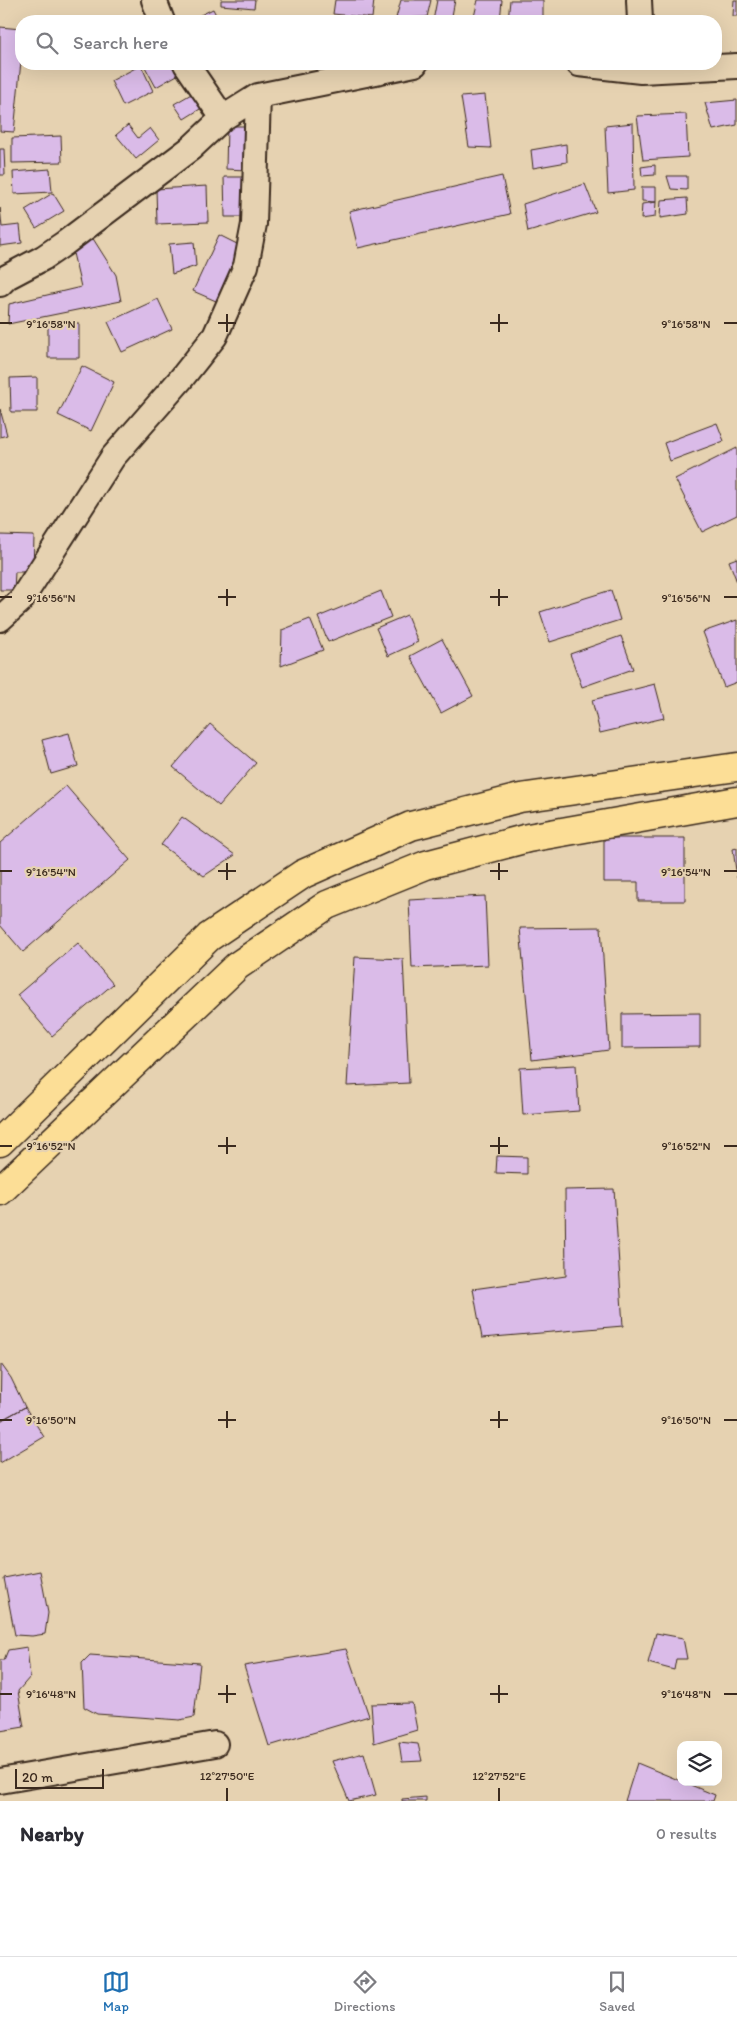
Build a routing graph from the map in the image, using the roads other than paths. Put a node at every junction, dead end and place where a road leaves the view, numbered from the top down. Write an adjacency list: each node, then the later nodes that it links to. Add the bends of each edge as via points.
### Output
1 (154, 0): 3 (street)
2 (639, 0): 4 (street)
3 (160, 15)
4 (640, 15)
5 (722, 66): 6 (street)
6 (737, 66)
7 (190, 70): 10 (street)
8 (386, 70): 9 (street)
9 (258, 96): 10 (street); 12 (street, via 254,224 246,266 215,336 113,457 22,600)
10 (223, 118): 11 (street, via 191,148 65,243)
11 (0, 284)
12 (0, 619)
13 (737, 767): 15 (main road, via 520,798 411,826 303,874 209,937)
14 (737, 801): 16 (main road, via 528,838 426,865 327,905 237,966)
15 (0, 1142)
16 (0, 1191)
17 (215, 1744): 18 (street)
18 (0, 1781)

